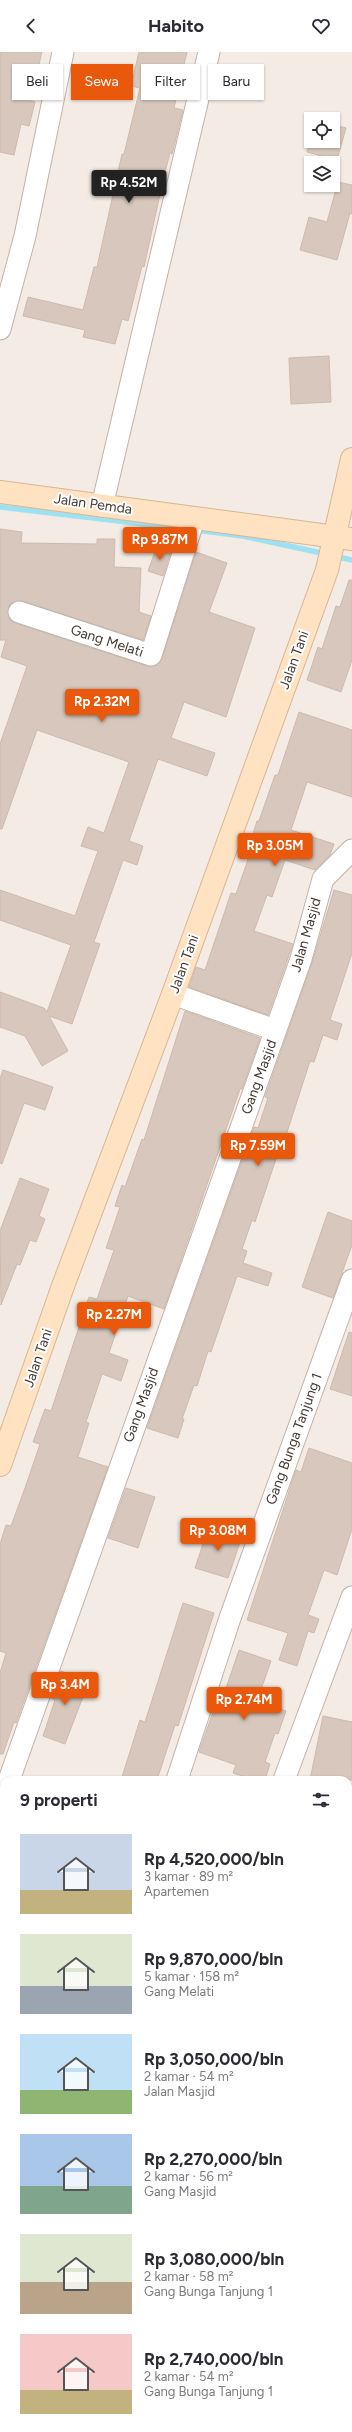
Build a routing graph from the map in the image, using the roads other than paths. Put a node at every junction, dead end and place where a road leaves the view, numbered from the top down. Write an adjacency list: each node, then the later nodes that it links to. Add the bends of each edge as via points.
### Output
1 (62, 52): 3 (street, via 25,236)
2 (209, 52): 6 (street)
3 (0, 329)
4 (352, 459): 8 (street, Jalan Tani)
5 (0, 492): 6 (street, Jalan Pemda)
6 (102, 506): 7 (street, Jalan Pemda)
7 (194, 518): 8 (street, Jalan Pemda); 9 (street, Gang Melati, via 151,655)
8 (339, 541): 11 (street, Jalan Tani)
9 (19, 612)
10 (352, 850): 12 (street, Jalan Masjid, via 323,879 310,928)
11 (173, 994): 12 (street); 14 (street, Jalan Tani, via 63,1286)
12 (275, 1030): 16 (street, Gang Masjid)
13 (352, 1280): 17 (street, Gang Bunga Tanjung 1, via 230,1618)
14 (0, 1464)
15 (352, 1597): 18 (street)
16 (9, 1776)
17 (178, 1776)
18 (285, 1776)

